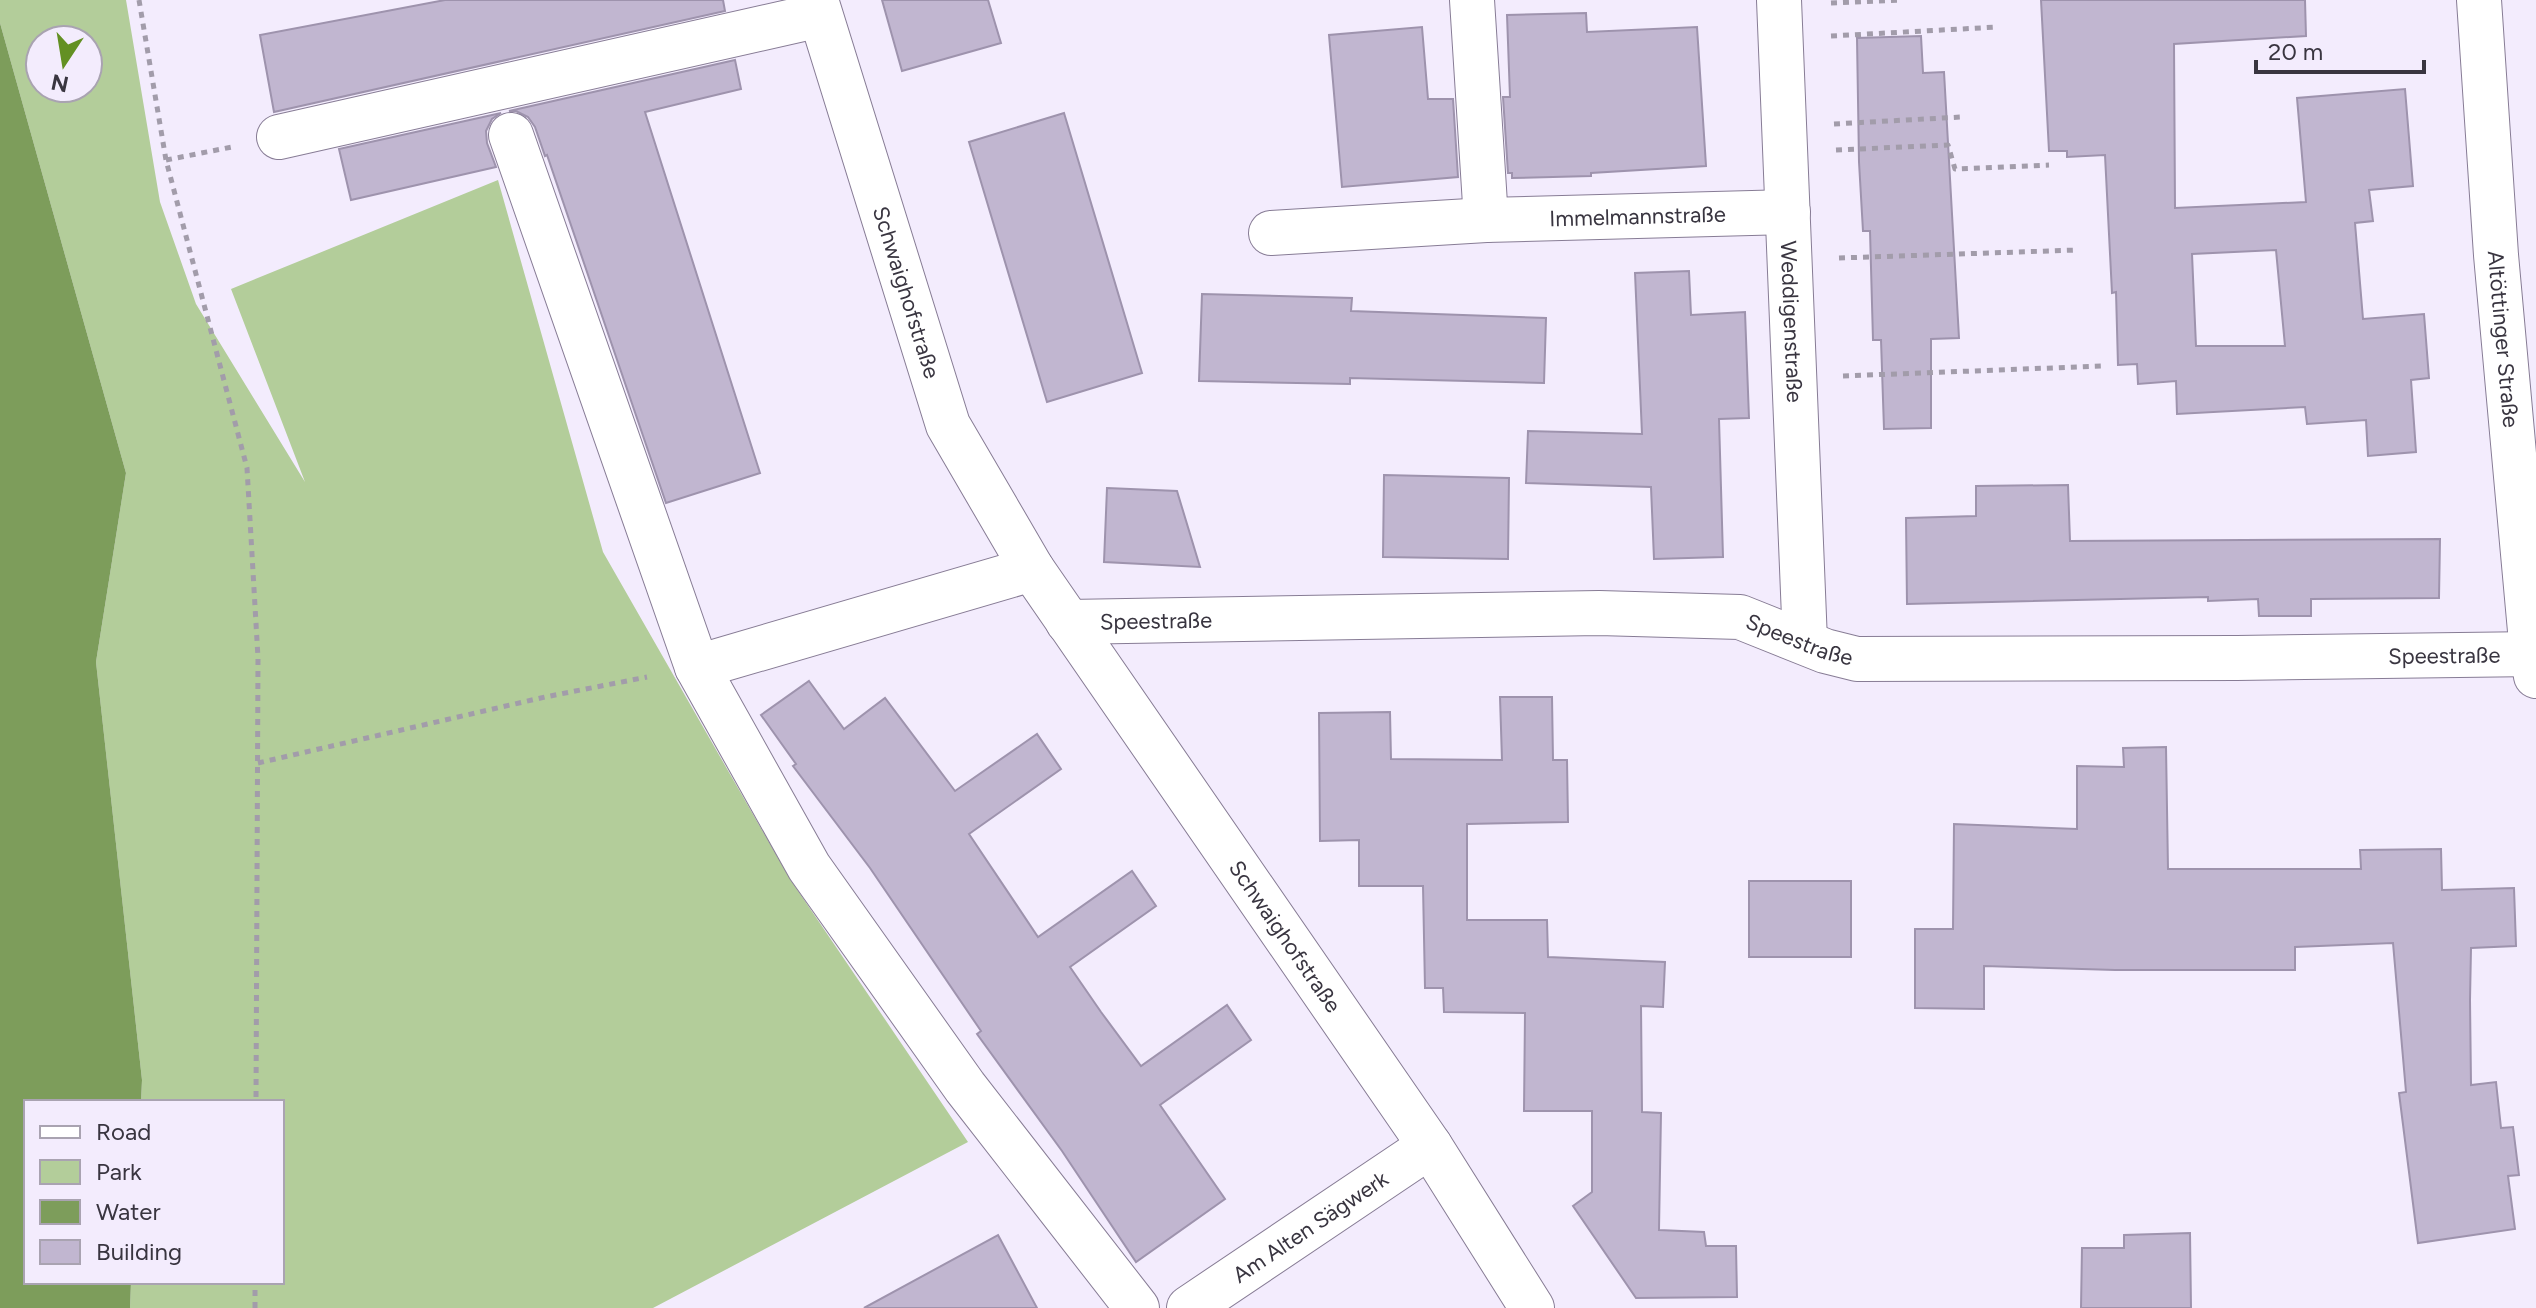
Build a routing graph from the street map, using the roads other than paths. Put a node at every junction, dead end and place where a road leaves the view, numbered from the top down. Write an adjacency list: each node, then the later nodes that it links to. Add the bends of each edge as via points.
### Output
1 (1472, 0): 8 (street)
2 (1779, 0): 7 (street, Weddigenstraße)
3 (2479, 0): 13 (street, Altöttinger Straße, via 2496,255)
4 (818, 8): 6 (street); 10 (street, Schwaighofstraße, via 948,425)
5 (511, 135): 14 (street)
6 (279, 137)
7 (1788, 212): 8 (street, Immelmannstraße); 12 (street, Weddigenstraße)
8 (1486, 220): 9 (street, Immelmannstraße)
9 (1271, 233)
10 (1032, 569): 11 (street, Schwaighofstraße); 14 (street)
11 (1068, 622): 12 (street, Speestraße, via 1569,614 1740,617); 15 (street, Schwaighofstraße)
12 (1805, 642): 13 (street, Speestraße, via 1857,659)
13 (2535, 661)
14 (697, 667): 16 (street, via 809,867 965,1087)
15 (1430, 1146): 17 (street, Am Alten Sägwerk); 18 (street, Schwaighofstraße)
16 (1137, 1308)
17 (1189, 1308)
18 (1532, 1308)

